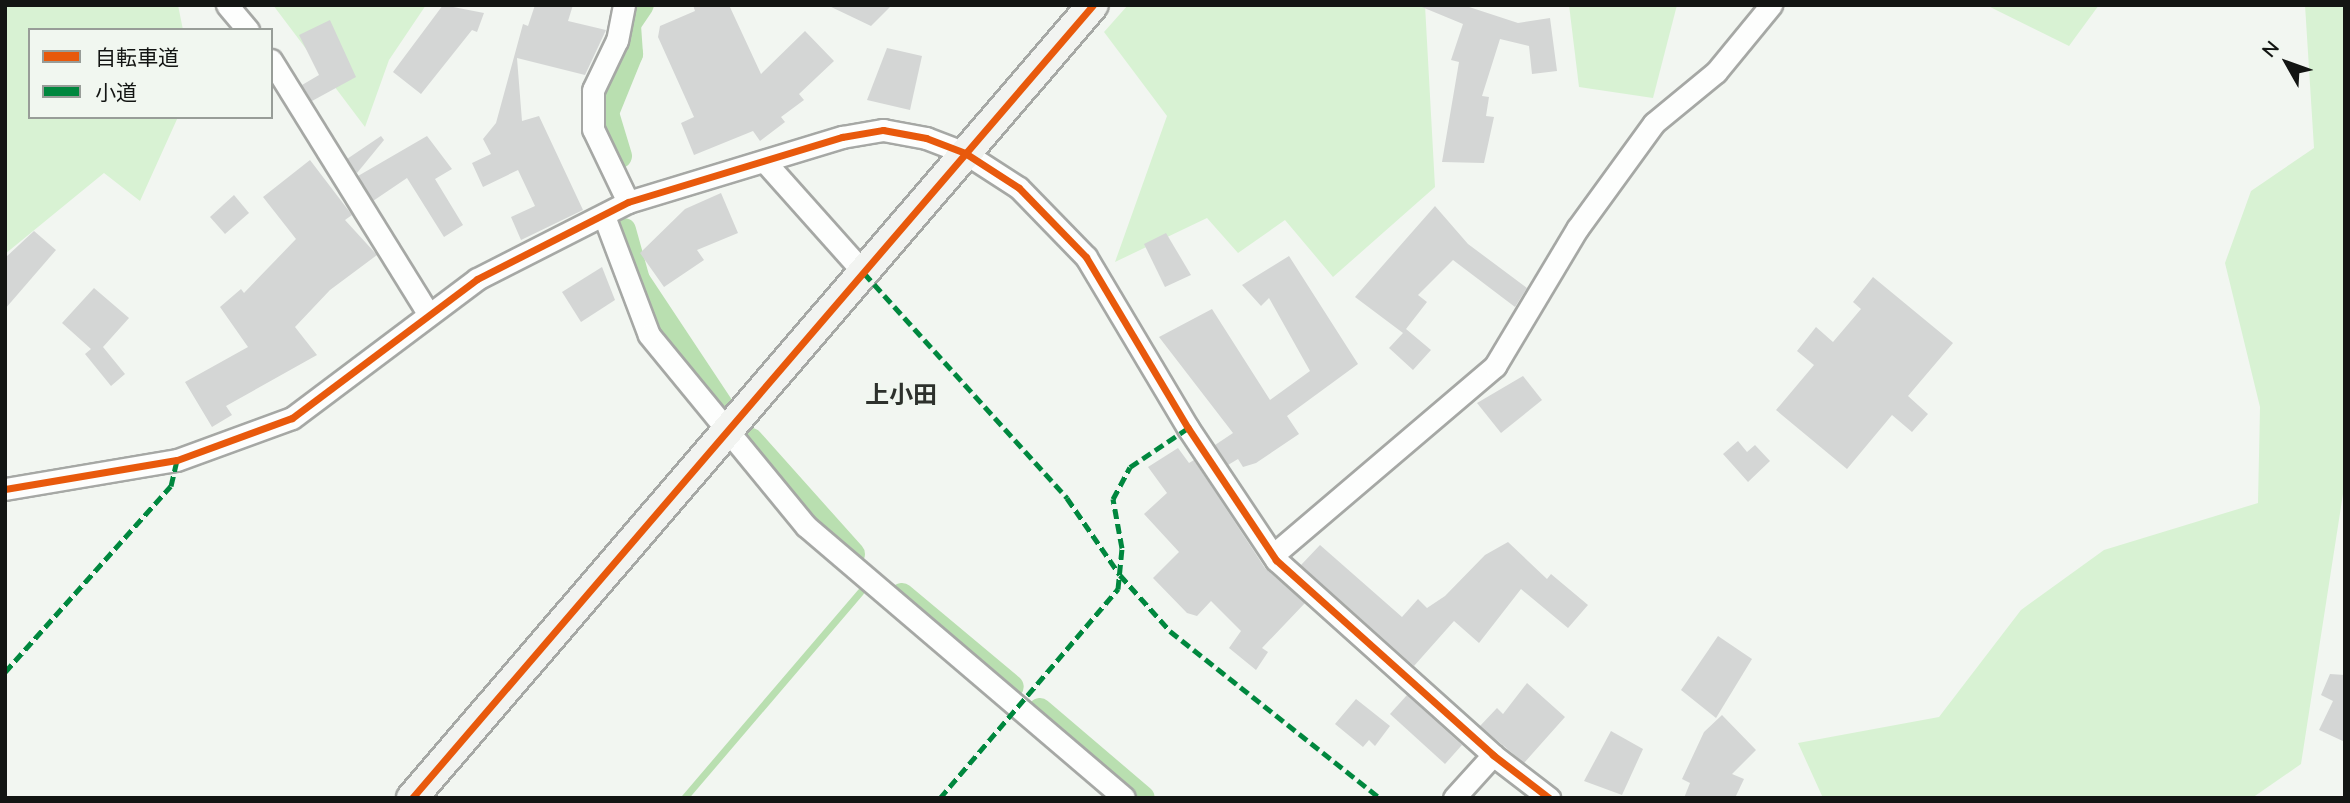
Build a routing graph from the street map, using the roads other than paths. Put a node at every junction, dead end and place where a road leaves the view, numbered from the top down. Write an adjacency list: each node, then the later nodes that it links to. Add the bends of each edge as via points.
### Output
1 (227, 5): 5 (street)
2 (624, 5): 9 (street, via 617,40 593,90 593,129)
3 (1093, 5): 7 (street)
4 (1771, 5): 15 (street, via 1716,72 1654,123 1577,229 1495,366 1357,477)
5 (246, 28)
6 (273, 63): 12 (street)
7 (965, 152): 8 (street, via 883,130); 11 (street); 15 (street, via 1019,188 1086,257 1188,428)
8 (766, 163): 9 (street); 11 (street)
9 (628, 202): 10 (street)
10 (604, 216): 12 (street, via 477,279); 13 (street, via 649,335)
11 (864, 273): 13 (street)
12 (427, 312): 14 (street, via 292,418 177,460)
13 (727, 434): 17 (street); 18 (street, via 806,526)
14 (5, 489)
15 (1273, 555): 16 (street)
16 (1493, 755): 19 (street); 20 (street)
17 (412, 798)
18 (1124, 798)
19 (1454, 798)
20 (1549, 798)

